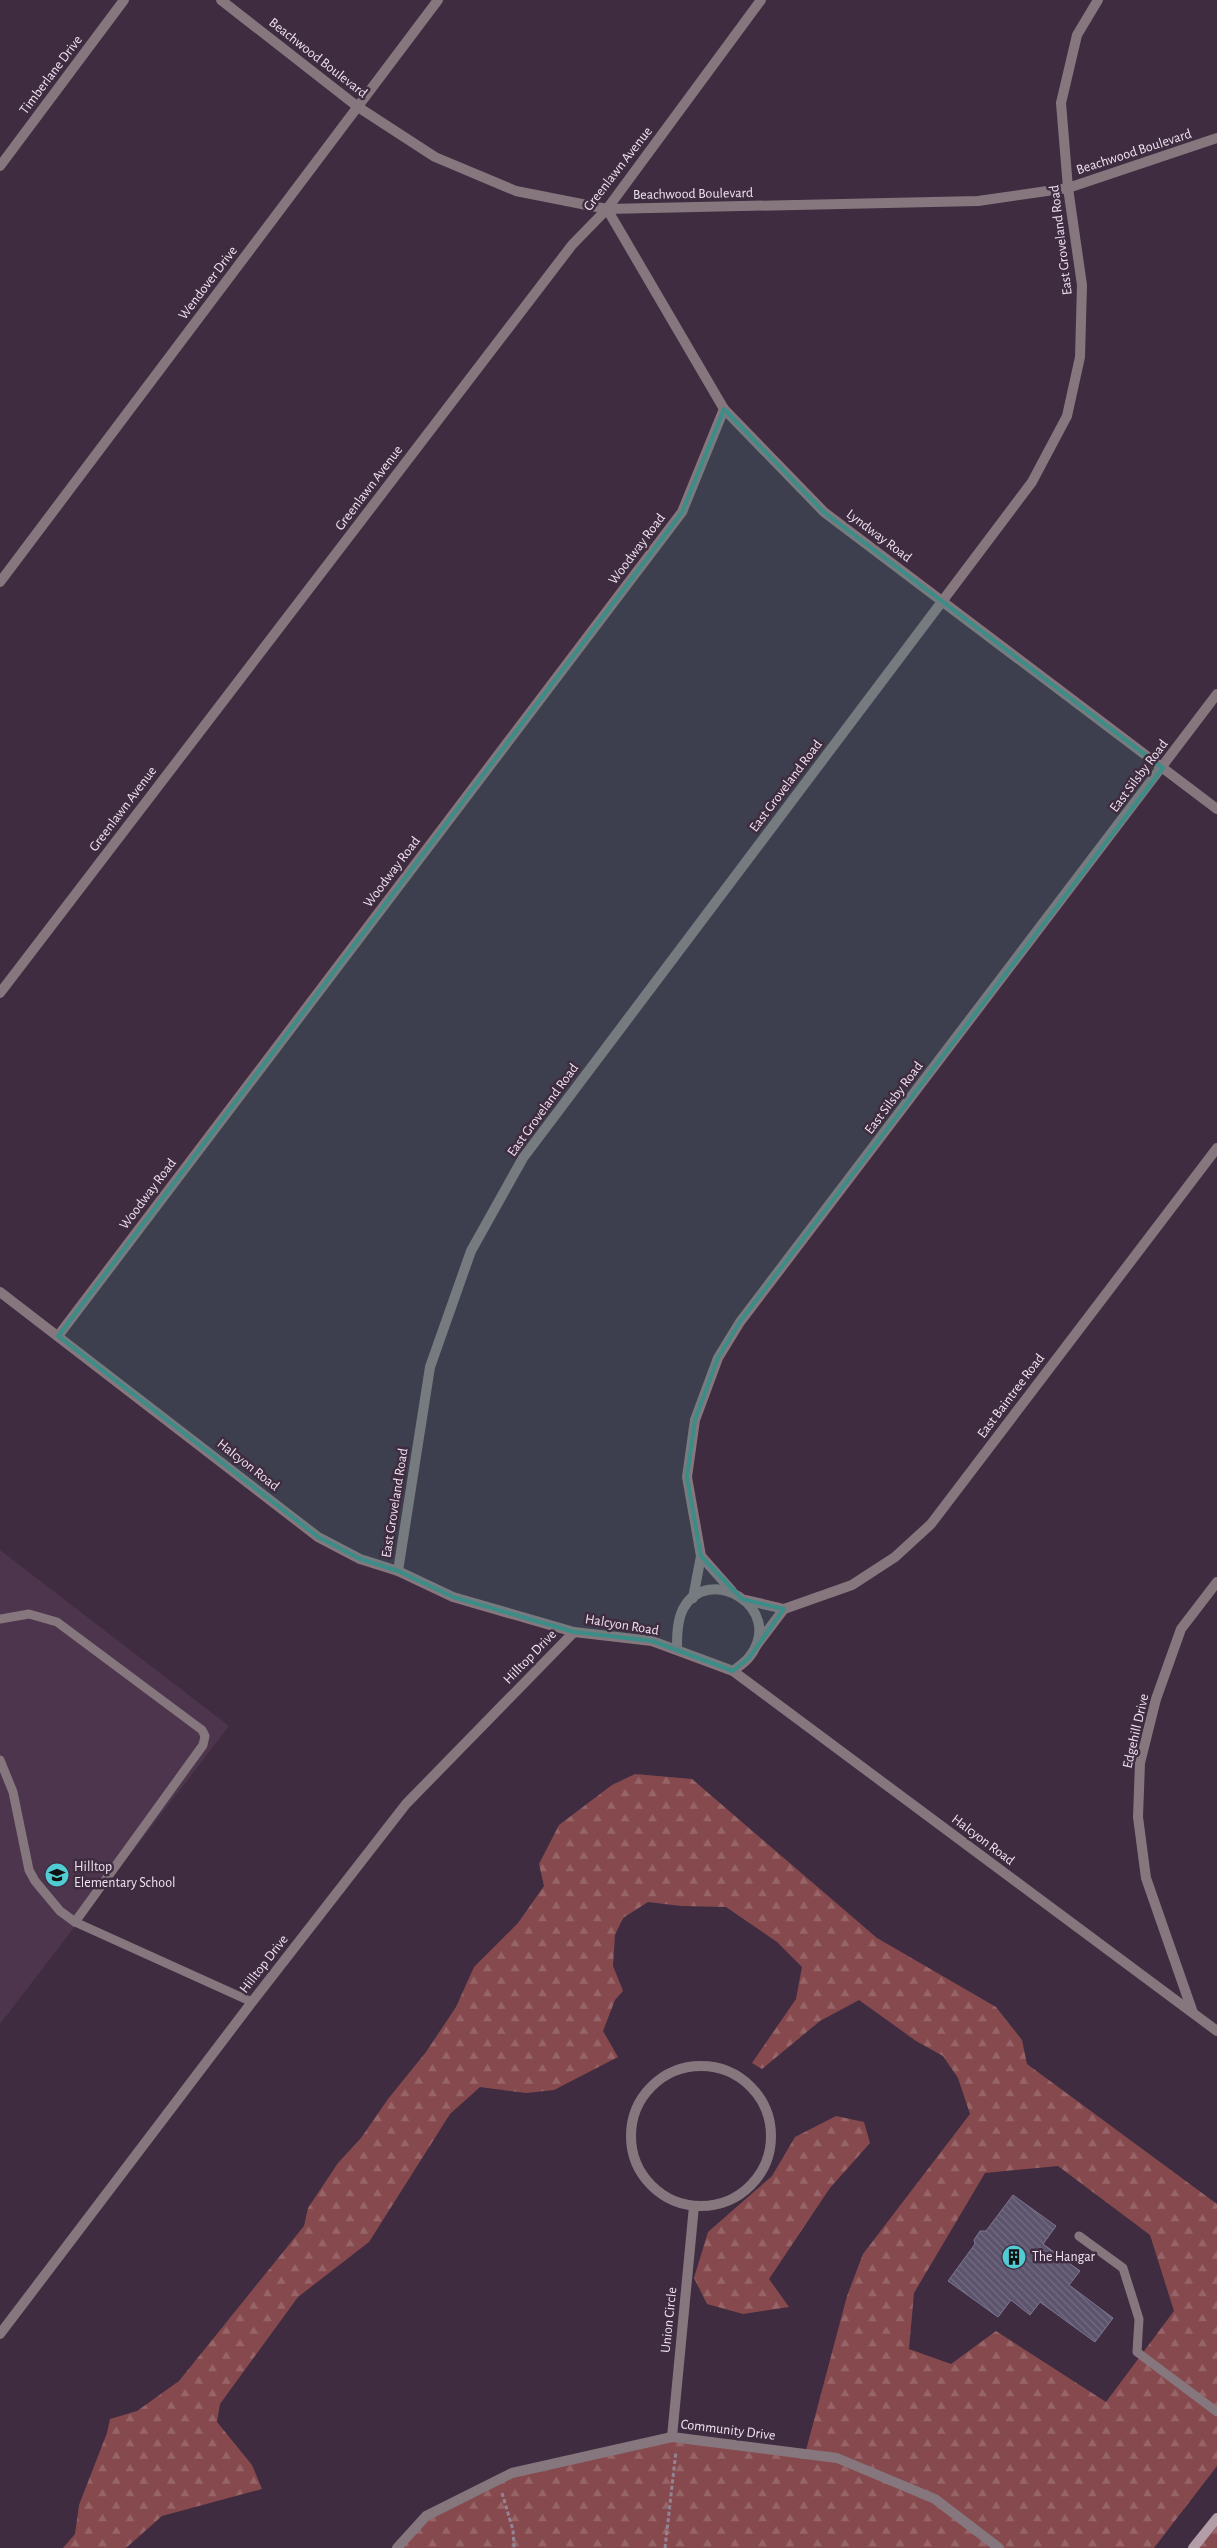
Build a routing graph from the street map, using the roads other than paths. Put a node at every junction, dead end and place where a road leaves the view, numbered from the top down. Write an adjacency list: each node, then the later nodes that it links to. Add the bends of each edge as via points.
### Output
1 (124, 0): 8 (street, Timberlane Drive)
2 (221, 0): 6 (street, Beachwood Boulevard)
3 (438, 0): 6 (street, Wendover Drive)
4 (761, 0): 10 (street, Greenlawn Avenue)
5 (1098, 0): 9 (street, East Groveland Road, via 1077,35 1061,103)
6 (358, 107): 10 (street, Beachwood Boulevard, via 435,157 516,191); 12 (street, Wendover Drive)
7 (1217, 138): 9 (street, Beachwood Boulevard)
8 (0, 166)
9 (1068, 188): 10 (street, Beachwood Boulevard, via 978,201); 13 (street, East Groveland Road, via 1082,285 1080,357 1067,416 1032,482)
10 (607, 210): 11 (street, Lyndway Road); 17 (street, Greenlawn Avenue, via 572,245)
11 (724, 409): 13 (street, Lyndway Road, via 824,512); 20 (street, Woodway Road, via 682,512)
12 (0, 582)
13 (943, 601): 15 (street, Lyndway Road); 22 (street, East Groveland Road, via 524,1158 475,1243 430,1368)
14 (1217, 694): 15 (street, East Silsby Road)
15 (1163, 768): 16 (street, Lyndway Road); 21 (street, East Silsby Road, via 740,1322 718,1358 695,1420 687,1477)
16 (1217, 809)
17 (0, 993)
18 (1217, 1148): 27 (street, East Baintree Road, via 931,1524 895,1557 852,1585)
19 (0, 1292): 20 (street, Halcyon Road)
20 (58, 1336): 22 (street, Halcyon Road, via 318,1537 360,1559)
21 (702, 1556): 24 (street, East Silsby Road); 25 (street, East Silsby Road)
22 (398, 1571): 29 (street, Halcyon Road, via 453,1597)
23 (1217, 1582): 36 (street, Edgehill Drive, via 1181,1630 1156,1699 1140,1764 1138,1817 1146,1878)
24 (732, 1591): 25 (street, via 718,1589); 26 (street)
25 (693, 1598): 31 (street, via 684,1608)
26 (742, 1599): 27 (street); 30 (street, via 753,1608 758,1620 760,1634)
27 (784, 1609): 30 (street)
28 (0, 1619): 34 (lane, via 28,1614 58,1622 202,1730 205,1736 203,1745 181,1777)
29 (574, 1632): 31 (street, Halcyon Road, via 652,1641); 35 (street, Hilltop Drive, via 406,1804)
30 (756, 1646): 32 (street, via 749,1658)
31 (677, 1650): 32 (street, Halcyon Road)
32 (733, 1671): 36 (street, Halcyon Road)
33 (0, 1760): 34 (lane, via 13,1792 35,1882 60,1911)
34 (75, 1922): 35 (lane)
35 (252, 2002): 40 (street, Hilltop Drive)
36 (1193, 2013): 37 (street, Halcyon Road)
37 (1217, 2031)
38 (694, 2206): 38 (street, via 720,2204 741,2194 757,2179 768,2159 772,2140 770,2120 760,2096 746,2081 728,2070 712,2066 683,2067 653,2084 636,2108 630,2133 634,2157 642,2175 664,2196); 42 (street, Union Circle)
39 (1079, 2236): 41 (lane, via 1122,2268 1139,2319 1137,2352)
40 (0, 2334)
41 (1217, 2412)
42 (674, 2438): 44 (street, Community Drive, via 512,2473 426,2516); 45 (street, Community Drive, via 837,2458 935,2499)
43 (1217, 2518): 46 (main road)
44 (396, 2548)
45 (999, 2548)
46 (1193, 2548)

